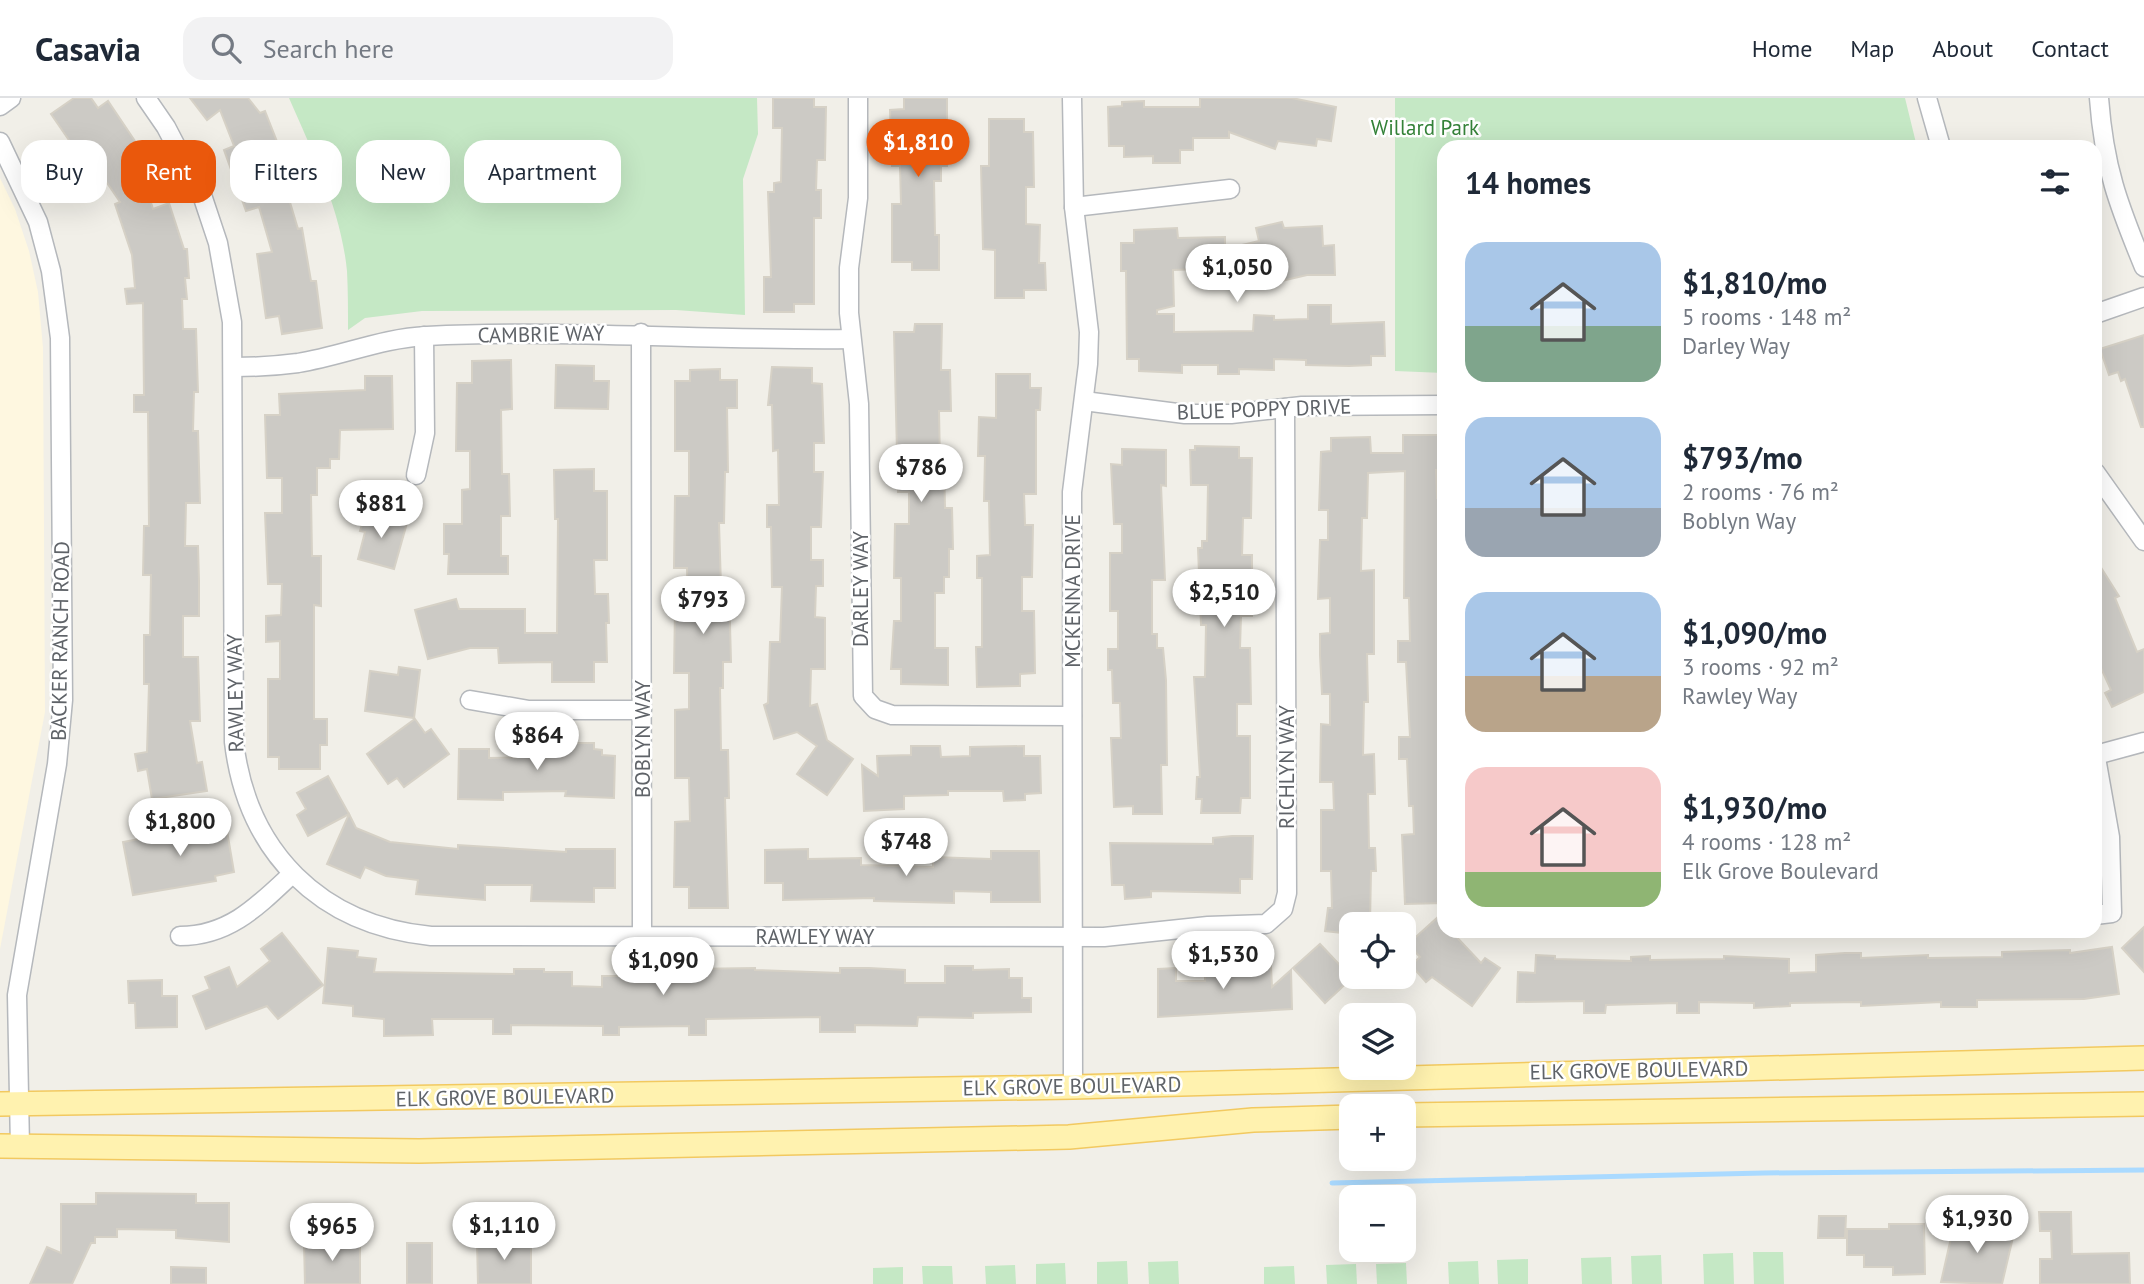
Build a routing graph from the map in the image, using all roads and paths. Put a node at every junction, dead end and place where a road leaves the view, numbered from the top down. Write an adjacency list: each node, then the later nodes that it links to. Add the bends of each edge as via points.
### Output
1 (11, 98): 7 (street)
2 (146, 98): 18 (street, RAWLEY WAY, via 190,168 218,243 232,322)
3 (858, 98): 17 (street, DARLEY WAY, via 858,198 849,268)
4 (1072, 98): 11 (street, MCKENNA DRIVE)
5 (1927, 98): 8 (street)
6 (2099, 98): 12 (street, via 2107,168)
7 (0, 106)
8 (1939, 140)
9 (0, 142): 38 (street, BACKER RANCH ROAD, via 38,222 51,271 60,338 63,700 57,764 19,974)
10 (1230, 189): 11 (street)
11 (1074, 207): 19 (street, MCKENNA DRIVE, via 1088,300)
12 (2144, 267)
13 (2144, 297): 14 (street)
14 (2102, 312)
15 (641, 333): 16 (street, CAMBRIE WAY); 17 (street, CAMBRIE WAY, via 734,340); 26 (street, BOBLYN WAY)
16 (424, 336): 18 (street, CAMBRIE WAY, via 378,341 300,363); 22 (street, via 425,433)
17 (851, 339): 27 (street, DARLEY WAY, via 859,404 863,696 875,709 892,715)
18 (234, 366): 31 (street, RAWLEY WAY, via 234,742 254,818)
19 (1084, 401): 21 (street, BLUE POPPY DRIVE, via 1185,414); 27 (street, MCKENNA DRIVE, via 1072,492)
20 (1437, 405): 21 (street, BLUE POPPY DRIVE)
21 (1285, 408): 35 (street, RICHLYN WAY, via 1287,893 1283,909 1261,925)
22 (416, 475)
23 (2102, 481): 24 (street)
24 (2144, 541)
25 (470, 700): 26 (street, via 529,710)
26 (642, 710): 33 (street, BOBLYN WAY)
27 (1072, 716): 35 (street, MCKENNA DRIVE)
28 (2144, 742): 29 (street)
29 (2102, 751)
30 (2102, 792): 32 (street, via 2110,837 2112,913)
31 (292, 874): 33 (street, RAWLEY WAY, via 328,903 398,933); 34 (street, via 238,922 211,934)
32 (2102, 914)
33 (642, 935): 35 (street, RAWLEY WAY)
34 (180, 936)
35 (1073, 937): 37 (street, MCKENNA DRIVE)
36 (2144, 1058): 37 (main road, ELK GROVE BOULEVARD)
37 (1073, 1087): 38 (main road, ELK GROVE BOULEVARD)
38 (10, 1104): 42 (street, BACKER RANCH ROAD)
39 (2144, 1104): 40 (main road, ELK GROVE BOULEVARD)
40 (1416, 1115)
41 (1339, 1117): 42 (main road, ELK GROVE BOULEVARD, via 1254,1120 1069,1137 419,1151)
42 (10, 1147)

